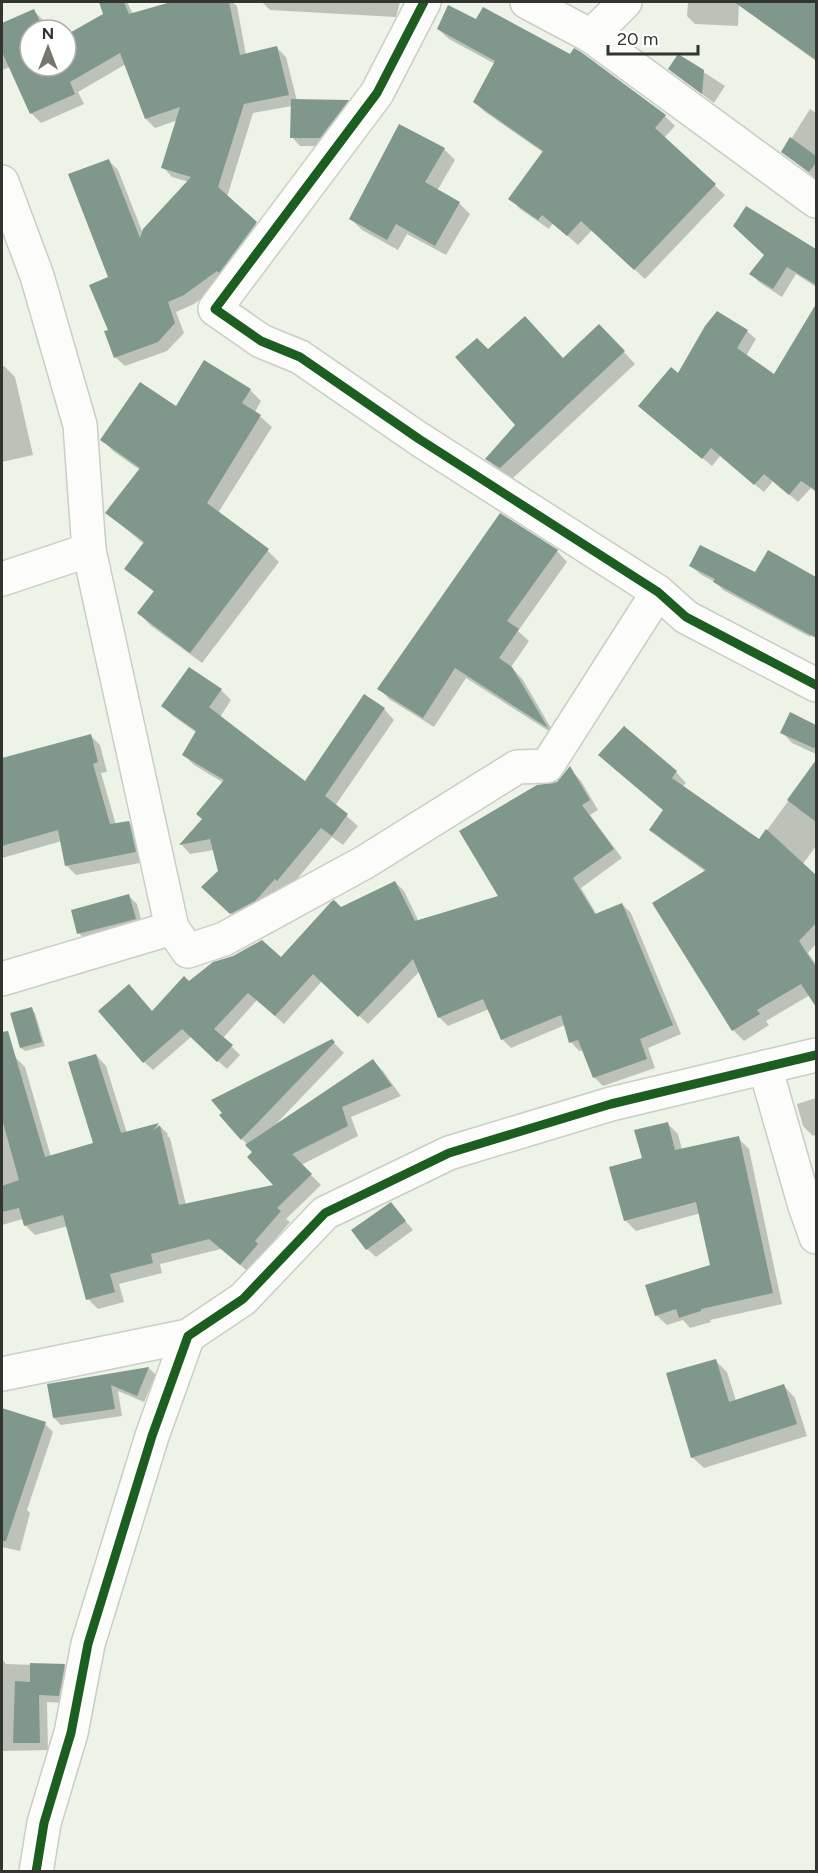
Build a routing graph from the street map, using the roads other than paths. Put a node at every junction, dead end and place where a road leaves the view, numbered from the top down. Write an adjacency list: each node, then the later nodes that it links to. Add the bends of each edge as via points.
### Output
1 (424, 2): 9 (street, via 377,93 215,309 261,341 300,357 419,439)
2 (527, 2): 4 (street)
3 (625, 2): 4 (street)
4 (591, 36): 6 (street)
5 (2, 182): 7 (street, via 37,276 80,425)
6 (816, 201)
7 (89, 550): 8 (street); 11 (street)
8 (2, 579)
9 (658, 591): 10 (street, via 686,617); 11 (street, via 547,766 517,767 365,862 224,939 188,951)
10 (816, 685)
11 (172, 928): 12 (street)
12 (2, 979)
13 (816, 1055): 14 (street)
14 (765, 1067): 15 (street); 16 (street, via 611,1104 449,1153 325,1213 243,1299)
15 (816, 1237)
16 (188, 1336): 17 (street); 18 (street, via 88,1644 71,1733 44,1823)
17 (2, 1374)
18 (36, 1872)

